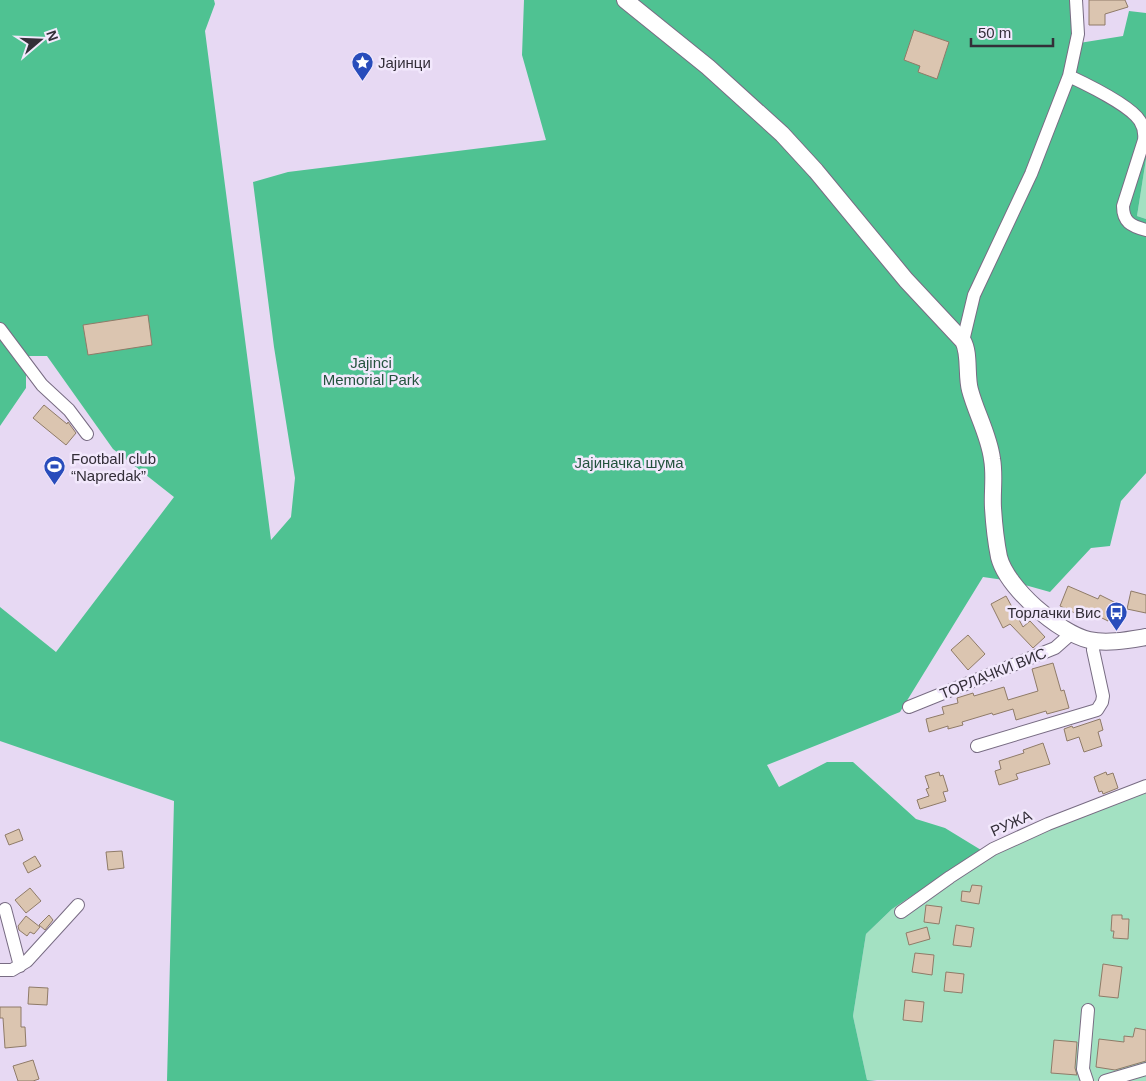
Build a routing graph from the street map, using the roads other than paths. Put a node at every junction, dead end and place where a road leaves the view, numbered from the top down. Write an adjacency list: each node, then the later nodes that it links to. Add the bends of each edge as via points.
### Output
1 (624, 0): 6 (street, via 708,67 782,134)
2 (1076, 0): 3 (street, via 1078,34)
3 (1069, 76): 4 (street, via 1119,104 1140,121 1144,140 1123,213 1130,223); 6 (street, via 1031,174 974,296)
4 (1146, 230)
5 (0, 329): 7 (street, via 42,385 69,410)
6 (963, 342): 8 (street, via 970,390 992,458 993,508 999,557 1021,593)
7 (86, 434)
8 (1072, 634): 10 (street); 11 (street, ТОРЛАЧКИ ВИС, via 1055,648)
9 (1146, 637): 10 (street)
10 (1094, 641): 12 (street, via 1103,696 1097,710)
11 (909, 707)
12 (977, 746)
13 (1146, 786): 16 (street, РУЖА, via 993,848)
14 (78, 905): 17 (street)
15 (5, 909): 17 (street)
16 (901, 912)
17 (20, 966): 18 (street)
18 (0, 970)
19 (1088, 1010): 21 (street)
20 (1146, 1069): 22 (street)
21 (1086, 1081)
22 (1105, 1081)

